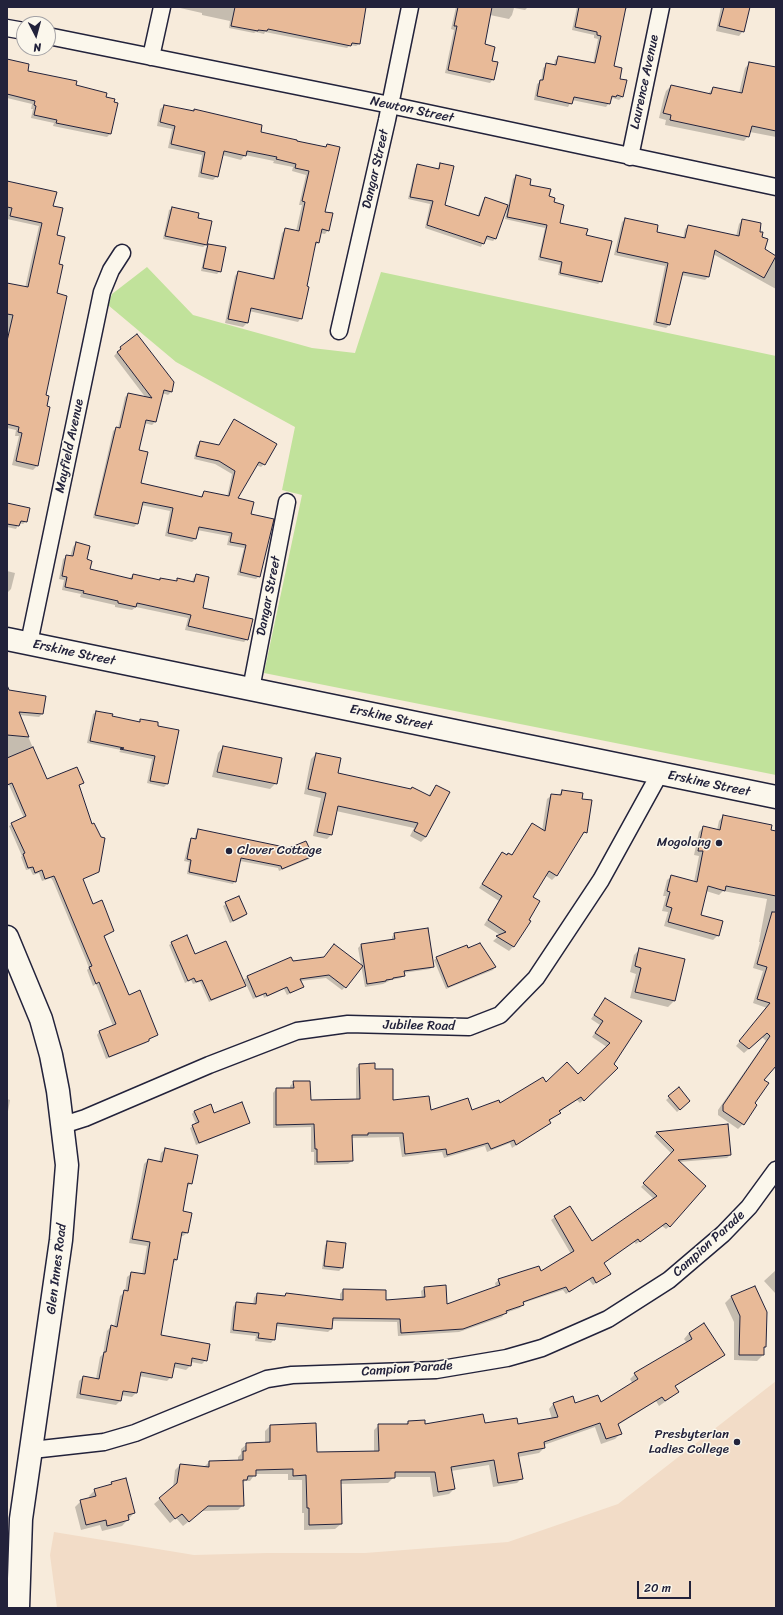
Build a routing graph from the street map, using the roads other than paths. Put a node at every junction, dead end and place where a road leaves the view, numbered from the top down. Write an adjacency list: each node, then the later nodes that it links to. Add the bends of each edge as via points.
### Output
1 (162, 7): 5 (street)
2 (410, 7): 6 (street, Dangar Street)
3 (661, 7): 7 (street, Laurence Avenue)
4 (56, 38): 5 (street, Newton Street)
5 (151, 57): 6 (street, Newton Street)
6 (390, 105): 7 (street, Newton Street); 10 (street, Dangar Street)
7 (630, 157): 8 (street, Newton Street)
8 (776, 187)
9 (122, 254): 13 (street, Mayfield Avenue, via 110,270 102,292)
10 (339, 331)
11 (287, 502): 14 (street, Dangar Street)
12 (7, 639): 13 (street, Erskine Street)
13 (29, 643): 14 (street, Erskine Street)
14 (251, 689): 15 (street, Erskine Street)
15 (660, 774): 16 (street, Erskine Street); 18 (street, Jubilee Road, via 596,887 536,978 500,1015 469,1028 348,1024 297,1031)
16 (776, 797)
17 (7, 937): 18 (street, Glen Innes Road, via 41,1019 51,1055)
18 (63, 1125): 20 (street, Glen Innes Road, via 67,1165 62,1240)
19 (776, 1170): 20 (street, Campion Parade, via 749,1207 723,1234 668,1280 608,1319 542,1348 507,1358 436,1370 292,1375 267,1379 135,1433 104,1442)
20 (32, 1450): 21 (street, Glen Innes Road, via 22,1519)
21 (18, 1608)

